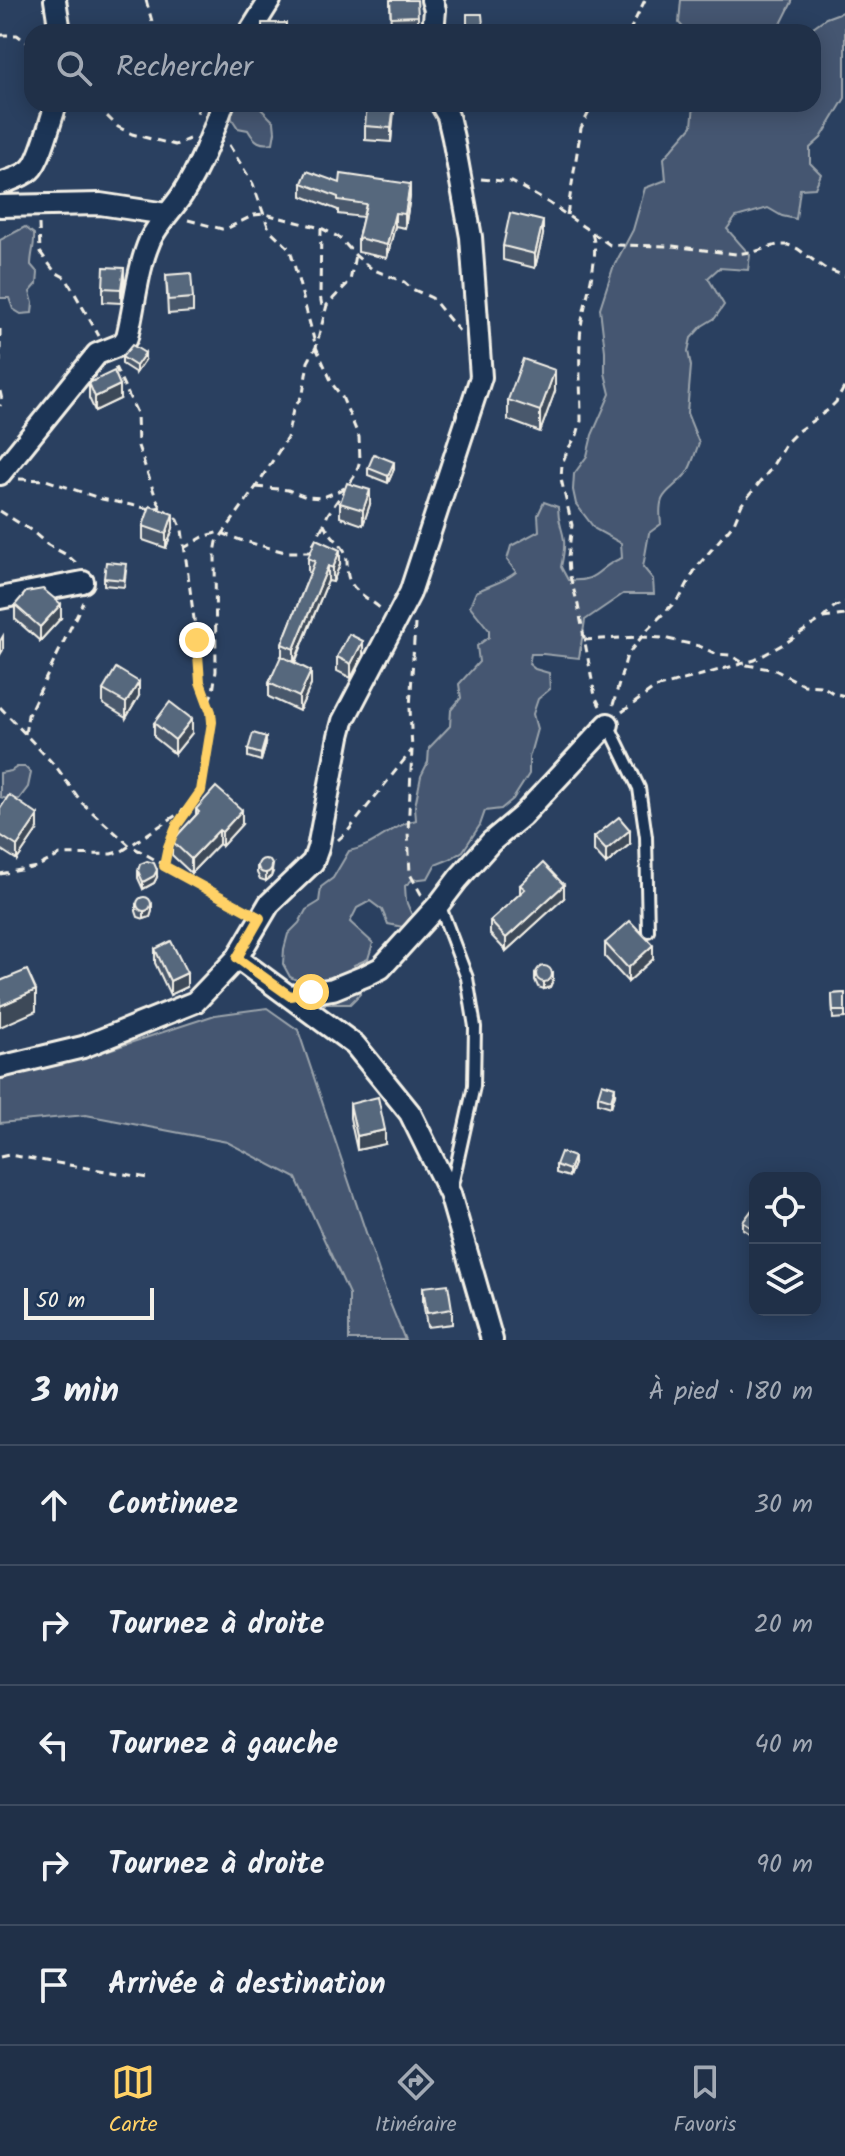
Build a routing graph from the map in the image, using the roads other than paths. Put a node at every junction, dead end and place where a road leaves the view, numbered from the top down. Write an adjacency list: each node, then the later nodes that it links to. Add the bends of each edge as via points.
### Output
1 (55, 0): 4 (street)
2 (270, 0): 5 (street)
3 (432, 0): 6 (street)
4 (59, 24)
5 (255, 24)
6 (434, 24)
7 (53, 112): 10 (street, via 39,159 31,169)
8 (220, 112): 12 (street, via 183,194)
9 (446, 112): 19 (street, via 471,237 481,377 410,593 343,721 313,862 269,904)
10 (0, 184)
11 (0, 206): 12 (street, via 100,204)
12 (166, 214): 13 (street, via 143,260 127,337 97,354)
13 (9, 476)
14 (83, 582): 15 (street)
15 (0, 598)
16 (608, 724): 17 (street, via 491,842); 18 (lane, via 639,788)
17 (439, 904): 20 (street, via 381,968 333,989); 22 (lane, via 467,978 475,1027 474,1086)
18 (648, 931)
19 (237, 958): 20 (street); 21 (street, via 195,1002 83,1047)
20 (290, 996): 22 (street, via 355,1045 410,1113)
21 (0, 1067)
22 (450, 1194): 23 (street)
23 (492, 1340)

